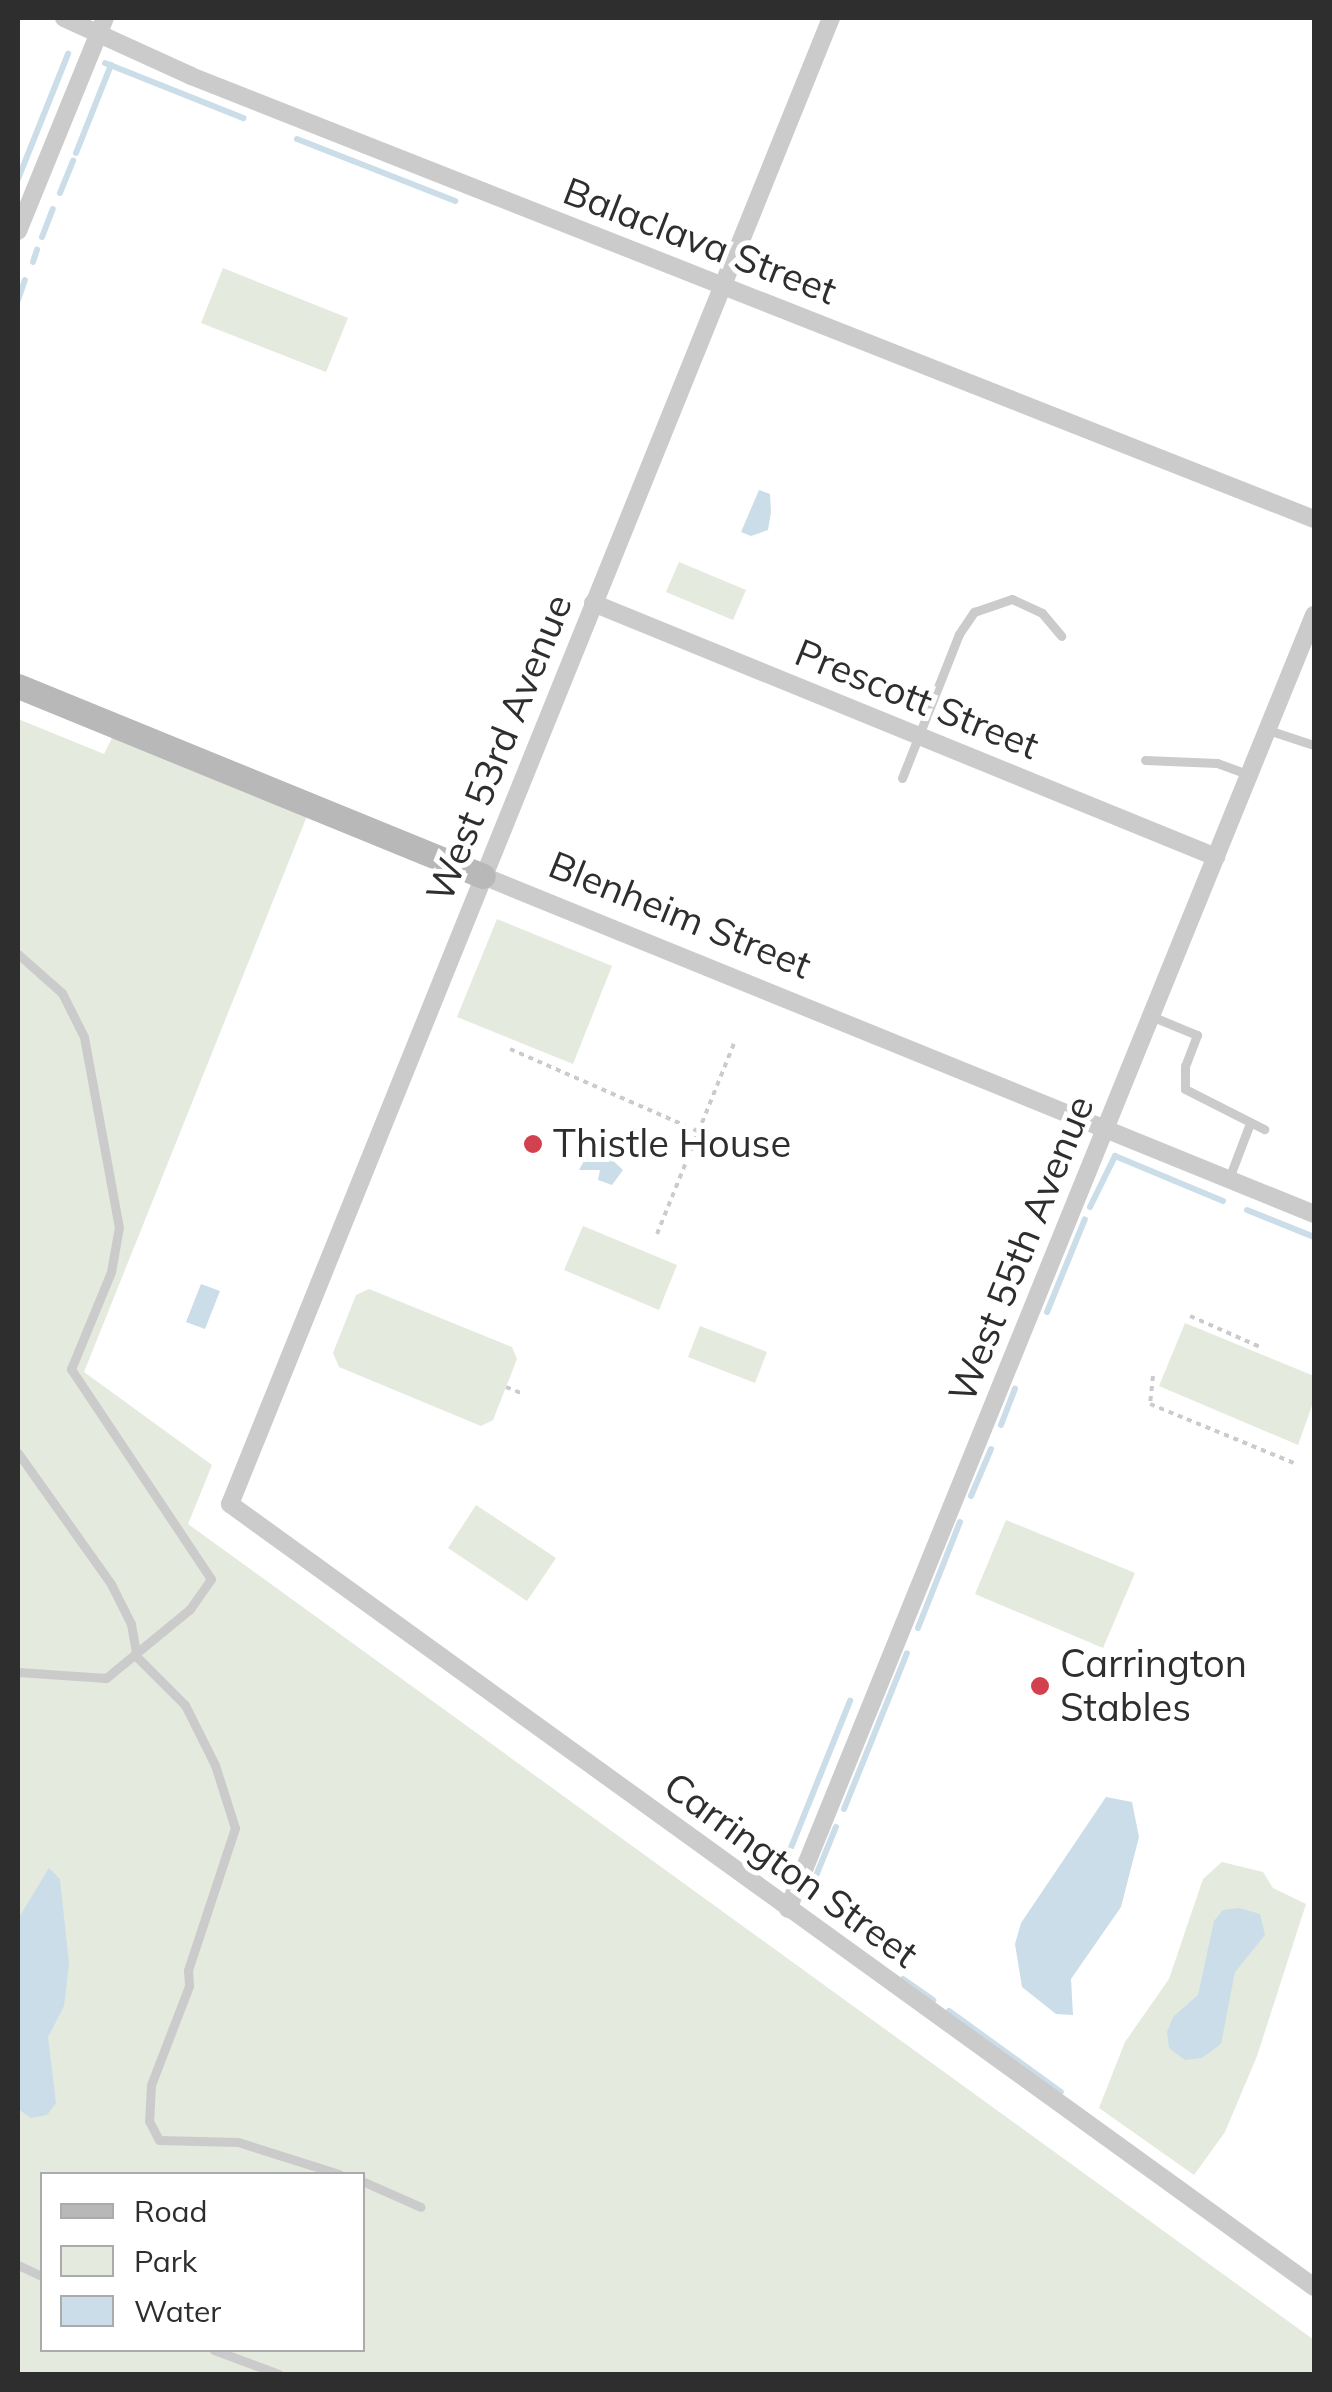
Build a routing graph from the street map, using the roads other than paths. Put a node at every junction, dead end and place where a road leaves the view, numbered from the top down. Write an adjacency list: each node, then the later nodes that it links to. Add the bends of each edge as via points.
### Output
1 (64, 18): 3 (street, Balaclava Street)
2 (831, 18): 5 (street, West 53rd Avenue)
3 (102, 26): 4 (street); 5 (street, Balaclava Street)
4 (18, 231)
5 (720, 286): 6 (street, Balaclava Street); 7 (street, West 53rd Avenue)
6 (1314, 519)
7 (594, 603): 12 (street, Prescott Street); 18 (street, West 53rd Avenue)
8 (1314, 614): 11 (street, West 55th Avenue)
9 (1061, 636): 12 (lane, via 1042,613 1012,599 974,612)
10 (18, 686): 18 (street, Blenheim Street)
11 (1268, 730): 13 (lane); 15 (street, West 55th Avenue)
12 (918, 733): 16 (lane); 17 (street, Prescott Street)
13 (1314, 745)
14 (1145, 760): 15 (lane, via 1217,762)
15 (1250, 775): 17 (street, West 55th Avenue)
16 (902, 778)
17 (1216, 857): 20 (street, West 55th Avenue)
18 (482, 876): 22 (street, Blenheim Street); 27 (street, West 53rd Avenue)
19 (18, 954): 28 (lane, via 62,993 84,1036 119,1227 111,1272 71,1369 211,1579 190,1609)
20 (1151, 1016): 21 (lane, via 1198,1035 1185,1066 1185,1089); 22 (street, West 55th Avenue)
21 (1250, 1123): 23 (lane); 24 (lane)
22 (1106, 1128): 24 (street, Blenheim Street); 30 (street, West 55th Avenue)
23 (1264, 1129)
24 (1228, 1180): 25 (street, Blenheim Street)
25 (1314, 1214)
26 (18, 1454): 28 (lane, via 110,1584 131,1624)
27 (230, 1504): 30 (street, Carrington Street)
28 (138, 1657): 29 (lane, via 106,1678); 31 (lane, via 185,1706 235,1828 188,1970 189,1986 151,2086 148,2121 159,2140 238,2142)
29 (18, 1672)
30 (788, 1909): 34 (street, Carrington Street)
31 (333, 2172)
32 (365, 2182): 33 (lane)
33 (421, 2207)
34 (1314, 2287)
35 (219, 2352): 36 (lane)
36 (279, 2374)

